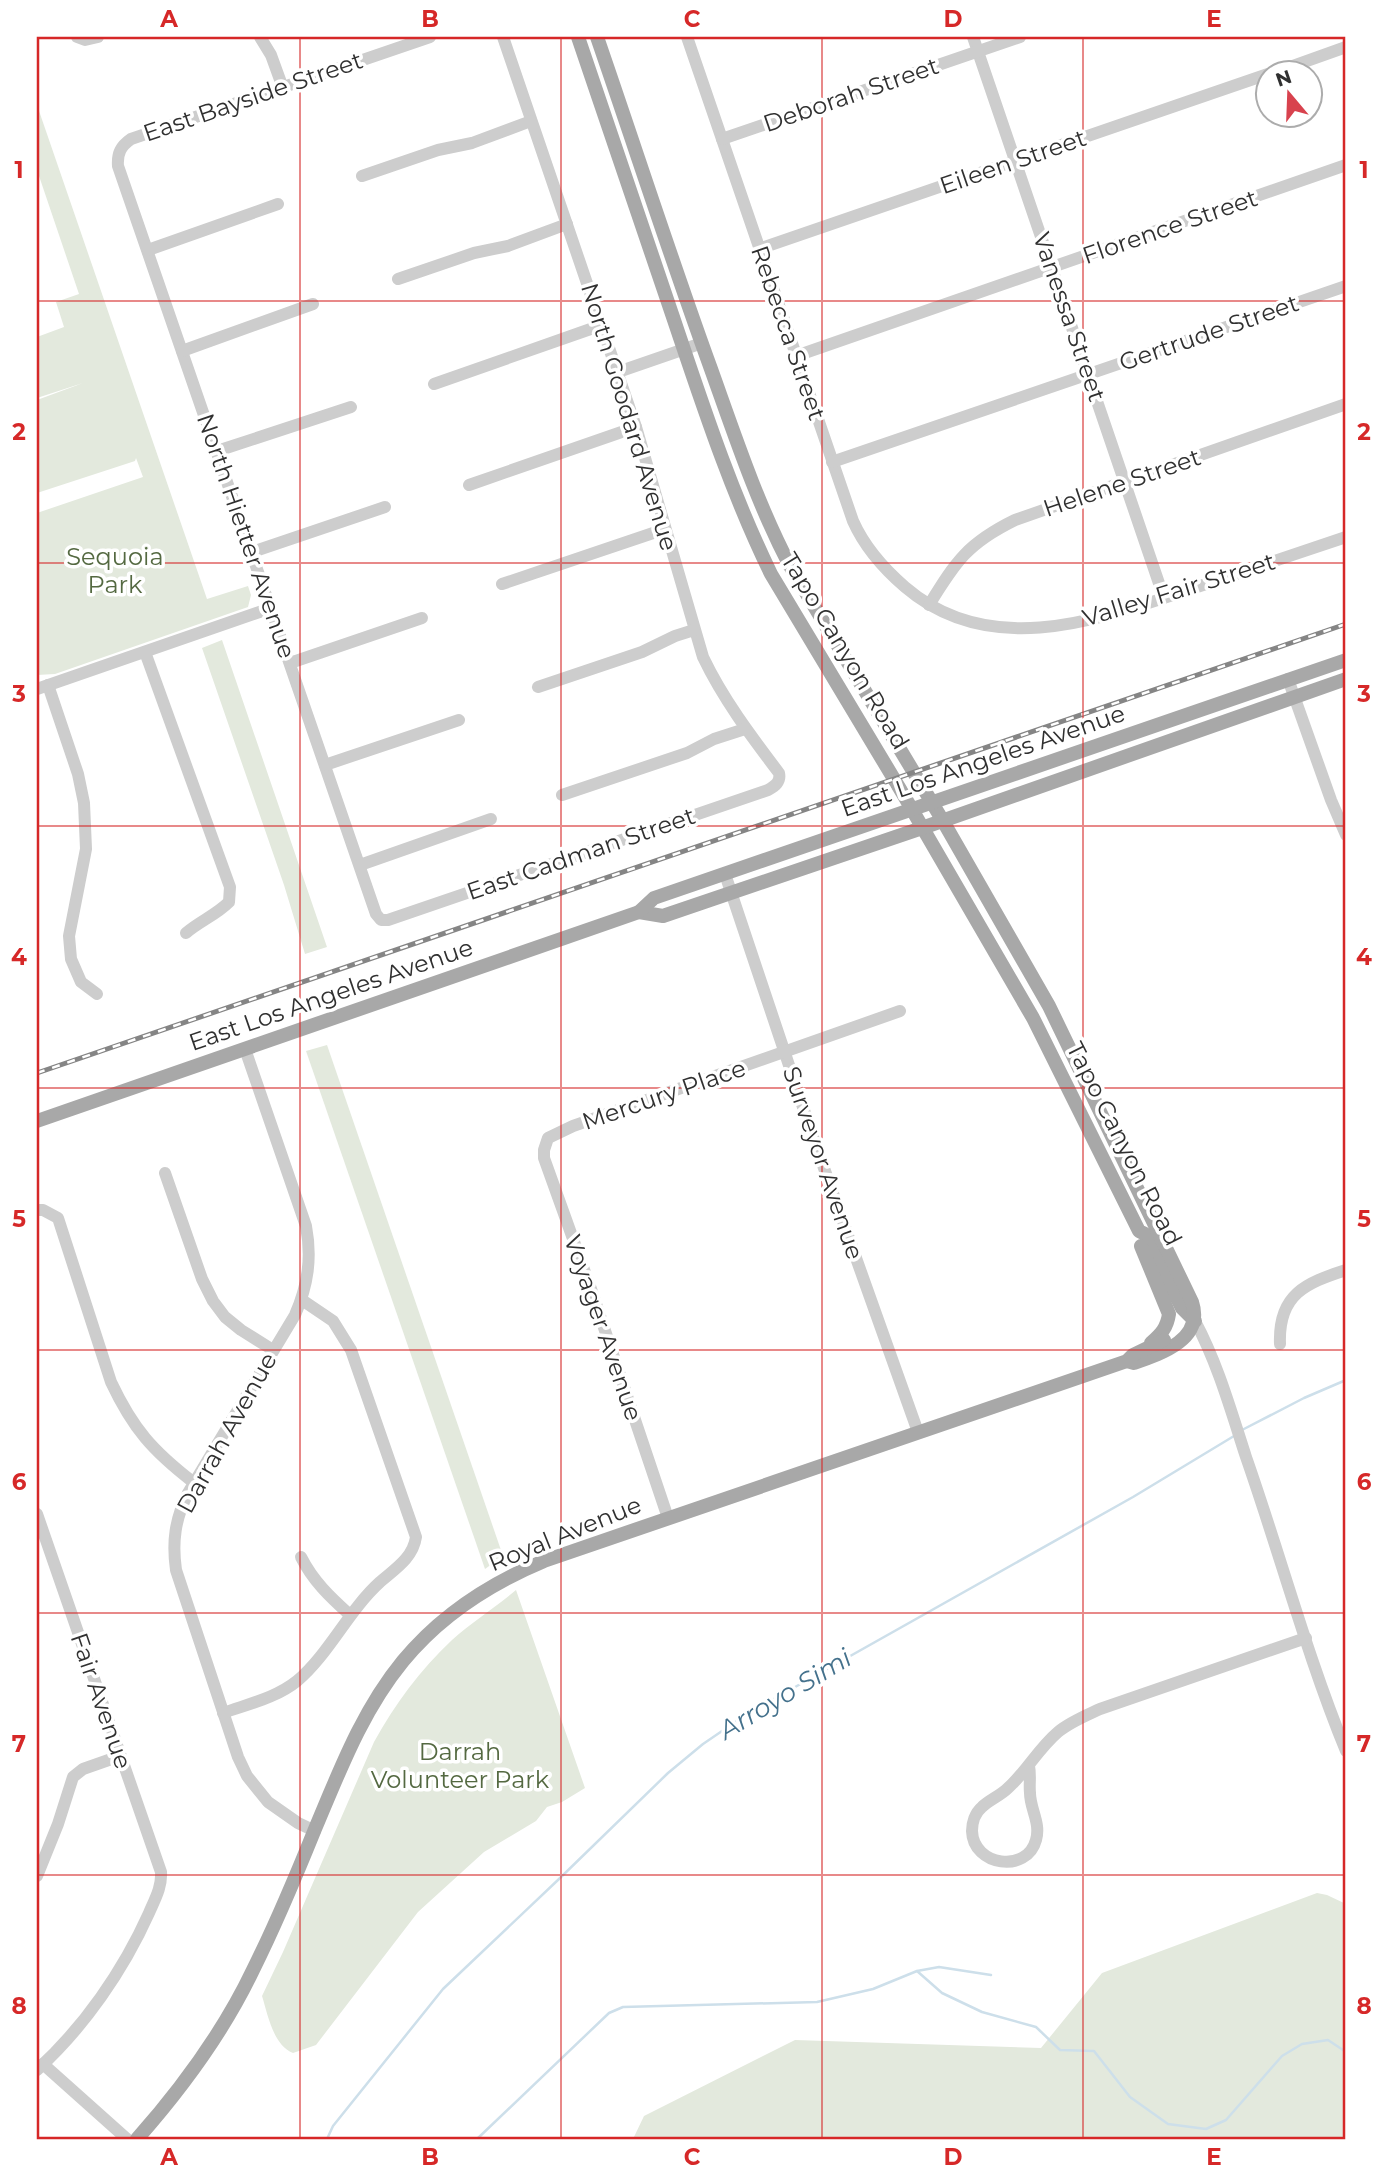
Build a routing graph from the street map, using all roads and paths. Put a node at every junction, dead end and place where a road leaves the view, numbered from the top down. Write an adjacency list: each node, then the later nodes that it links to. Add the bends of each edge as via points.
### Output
1 (77, 37): 2 (street)
2 (98, 37)
3 (260, 37): 15 (street)
4 (430, 37): 15 (street, East Bayside Street)
5 (503, 37): 16 (street, North Goodard Avenue)
6 (578, 37): 32 (main road, Tapo Canyon Road)
7 (597, 37): 31 (main road, Tapo Canyon Road)
8 (687, 37): 17 (street, Rebecca Street)
9 (973, 37): 12 (street, Vanessa Street)
10 (1020, 37): 12 (street, Deborah Street)
11 (1346, 47): 13 (street, Eileen Street)
12 (978, 51): 17 (street, Deborah Street); 19 (street, Vanessa Street)
13 (1309, 60)
14 (1254, 79): 19 (street, Eileen Street)
15 (283, 88): 18 (street, East Bayside Street, via 131,139)
16 (531, 121): 21 (street); 23 (street, North Goodard Avenue)
17 (722, 139): 24 (street, Rebecca Street)
18 (120, 150): 25 (street, North Hietter Avenue, via 118,166)
19 (1016, 161): 24 (street, Eileen Street); 26 (street, Vanessa Street)
20 (1346, 165): 26 (street, Florence Street)
21 (362, 176)
22 (278, 204): 25 (street)
23 (567, 224): 27 (street); 30 (street, North Goodard Avenue)
24 (759, 249): 34 (street, Rebecca Street)
25 (148, 250): 33 (street, North Hietter Avenue)
26 (1052, 268): 34 (street, Florence Street); 36 (street, Vanessa Street)
27 (398, 279)
28 (1346, 286): 36 (street, Gertrude Street)
29 (313, 304): 33 (street)
30 (602, 325): 35 (street, North Goodard Avenue); 37 (street)
31 (702, 343): 32 (street); 68 (main road, Tapo Canyon Road, via 774,536)
32 (683, 349): 35 (street); 69 (main road, Tapo Canyon Road, via 737,500 771,574)
33 (182, 351): 41 (street, North Hietter Avenue)
34 (796, 356): 42 (street, Rebecca Street)
35 (618, 372): 40 (street, North Goodard Avenue)
36 (1089, 374): 42 (street, Gertrude Street); 43 (street, Vanessa Street)
37 (434, 384)
38 (1346, 404): 43 (street, Helene Street)
39 (351, 407): 41 (street)
40 (636, 427): 44 (street); 46 (street, North Goodard Avenue)
41 (217, 451): 48 (street, North Hietter Avenue)
42 (832, 462): 51 (street, Rebecca Street, via 868,549)
43 (1125, 482): 50 (street, Vanessa Street); 51 (street, Helene Street, via 990,532 958,559)
44 (469, 485)
45 (385, 507): 48 (street)
46 (665, 529): 49 (street); 54 (street, North Goodard Avenue)
47 (1346, 537): 50 (street, Valley Fair Street)
48 (252, 552): 52 (street, North Hietter Avenue)
49 (502, 584)
50 (1164, 598): 51 (street, Valley Fair Street, via 1092,621 1022,629 973,623)
51 (929, 605)
52 (271, 608): 55 (street); 57 (street, North Hietter Avenue)
53 (422, 618): 57 (street)
54 (694, 630): 61 (street); 64 (street, North Goodard Avenue, via 714,680)
55 (145, 652): 60 (street); 80 (street, via 230,887 229,902)
56 (1346, 660): 59 (main road, East Los Angeles Avenue)
57 (290, 663): 65 (street, North Hietter Avenue)
58 (1346, 678): 62 (main road, East Los Angeles Avenue)
59 (1289, 679): 62 (street); 68 (main road, East Los Angeles Avenue)
60 (42, 687): 81 (street, via 78,774 85,803 86,849 69,936 71,959 81,982)
61 (538, 687)
62 (1295, 697): 71 (street, via 1331,800); 72 (main road, East Los Angeles Avenue)
63 (458, 720): 65 (street)
64 (745, 729): 66 (street, North Goodard Avenue, via 779,773); 67 (street)
65 (325, 765): 75 (street, North Hietter Avenue)
66 (779, 782): 79 (street, East Cadman Street, via 755,795)
67 (562, 795)
68 (931, 803): 69 (main road, East Los Angeles Avenue); 72 (main road, Tapo Canyon Road)
69 (912, 809): 73 (main road, Tapo Canyon Road); 76 (main road, East Los Angeles Avenue)
70 (491, 819): 75 (street)
71 (1343, 819): 74 (street)
72 (943, 821): 73 (main road, East Los Angeles Avenue); 92 (main road, Tapo Canyon Road, via 1049,1006 1192,1302)
73 (922, 828): 77 (main road, East Los Angeles Avenue); 89 (main road, Tapo Canyon Road, via 1033,1018)
74 (1346, 835)
75 (360, 865): 79 (street, North Hietter Avenue)
76 (725, 874): 77 (street, Surveyor Avenue); 78 (main road, East Los Angeles Avenue, via 654,898)
77 (732, 893): 78 (main road, East Los Angeles Avenue, via 663,916); 84 (street, Surveyor Avenue)
78 (639, 912): 83 (main road, East Los Angeles Avenue)
79 (381, 920)
80 (186, 933)
81 (97, 994)
82 (900, 1012): 84 (street, Mercury Place)
83 (245, 1049): 85 (main road, East Los Angeles Avenue); 91 (street, Darrah Avenue, via 306,1226 310,1267)
84 (785, 1053): 86 (street, Mercury Place); 97 (street, Surveyor Avenue)
85 (37, 1121)
86 (548, 1138): 100 (street, Voyager Avenue, via 544,1158)
87 (165, 1173): 94 (street, via 213,1301 225,1317)
88 (40, 1210): 98 (street, via 58,1218 121,1404 149,1444)
89 (1139, 1231): 92 (main road, Tapo Canyon Road, via 1145,1234 1182,1308); 95 (main road, via 1169,1314 1163,1332)
90 (1346, 1270): 93 (street, via 1313,1281 1297,1293 1284,1314)
91 (302, 1300): 94 (street, Darrah Avenue); 102 (street, via 332,1321 351,1350 416,1537 410,1555)
92 (1195, 1321): 95 (main road, Royal Avenue); 96 (main road, Royal Avenue, via 1182,1341 1134,1363); 103 (street, Tapo Canyon Road, via 1229,1404)
93 (1280, 1344)
94 (273, 1350): 98 (street, Darrah Avenue)
95 (1143, 1350): 96 (main road, Royal Avenue)
96 (1127, 1361): 97 (main road, Royal Avenue)
97 (918, 1432): 100 (main road, Royal Avenue)
98 (193, 1482): 104 (street, Darrah Avenue, via 179,1511 173,1550)
99 (37, 1514): 106 (street, Fair Avenue)
100 (668, 1518): 108 (main road, Royal Avenue, via 522,1570 438,1626 404,1660 373,1702)
101 (301, 1557): 102 (street, via 320,1588)
102 (350, 1615): 104 (street, via 296,1681 273,1695)
103 (1306, 1638): 105 (street, Tapo Canyon Road); 107 (street, via 1074,1721 1042,1747)
104 (223, 1713): 108 (street, Darrah Avenue, via 238,1758 257,1790 276,1808)
105 (1346, 1751)
106 (120, 1756): 109 (street, via 73,1777); 110 (street, Fair Avenue, via 161,1872 159,1889 142,1928 98,2001)
107 (1029, 1766): 107 (street, via 981,1807 974,1819 975,1842 991,1861 1020,1860 1036,1842)
108 (315, 1831): 112 (main road, Royal Avenue, via 230,2014 187,2080)
109 (37, 1876)
110 (40, 2067): 111 (street)
111 (127, 2139)
112 (137, 2139)

